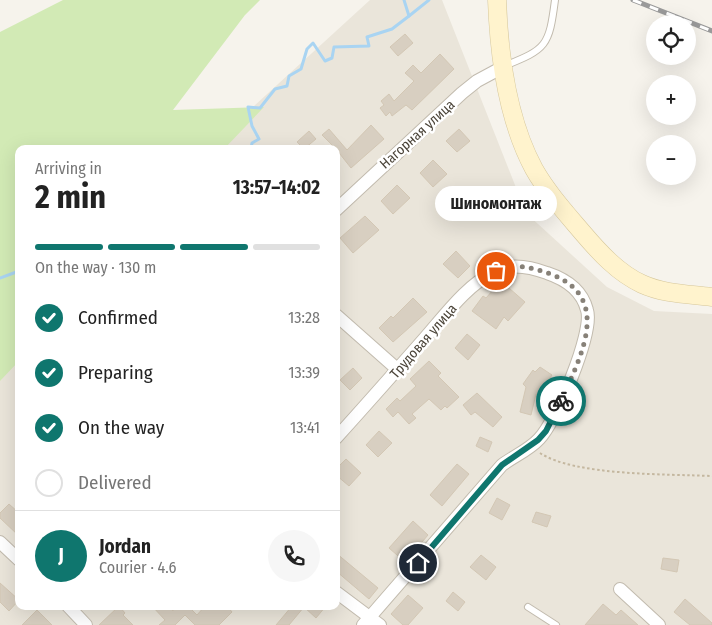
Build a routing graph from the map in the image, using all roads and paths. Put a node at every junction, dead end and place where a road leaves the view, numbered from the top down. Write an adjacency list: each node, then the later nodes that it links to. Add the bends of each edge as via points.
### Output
1 (497, 0): 3 (main road)
2 (555, 0): 3 (lane, via 546,43 531,55)
3 (503, 66): 4 (street, Нагорная улица, via 462,93); 5 (main road, via 516,123 534,168 591,243 606,259 640,284 658,290)
4 (340, 206)
5 (712, 297)
6 (340, 319): 7 (street)
7 (397, 370): 8 (street, Трудовая улица); 9 (street, Трудовая улица, via 480,280 502,268 531,268 554,275 573,286 584,302 588,312 586,331 554,415 546,431)
8 (340, 434)
9 (531, 447): 10 (path, via 567,466); 17 (street, Трудовая улица, via 502,465)
10 (712, 476)
11 (0, 542): 12 (street)
12 (15, 556)
13 (620, 589): 20 (street)
14 (340, 595): 17 (street)
15 (528, 607): 19 (lane)
16 (72, 610): 18 (street)
17 (371, 622)
18 (86, 625)
19 (556, 625)
20 (659, 625)

